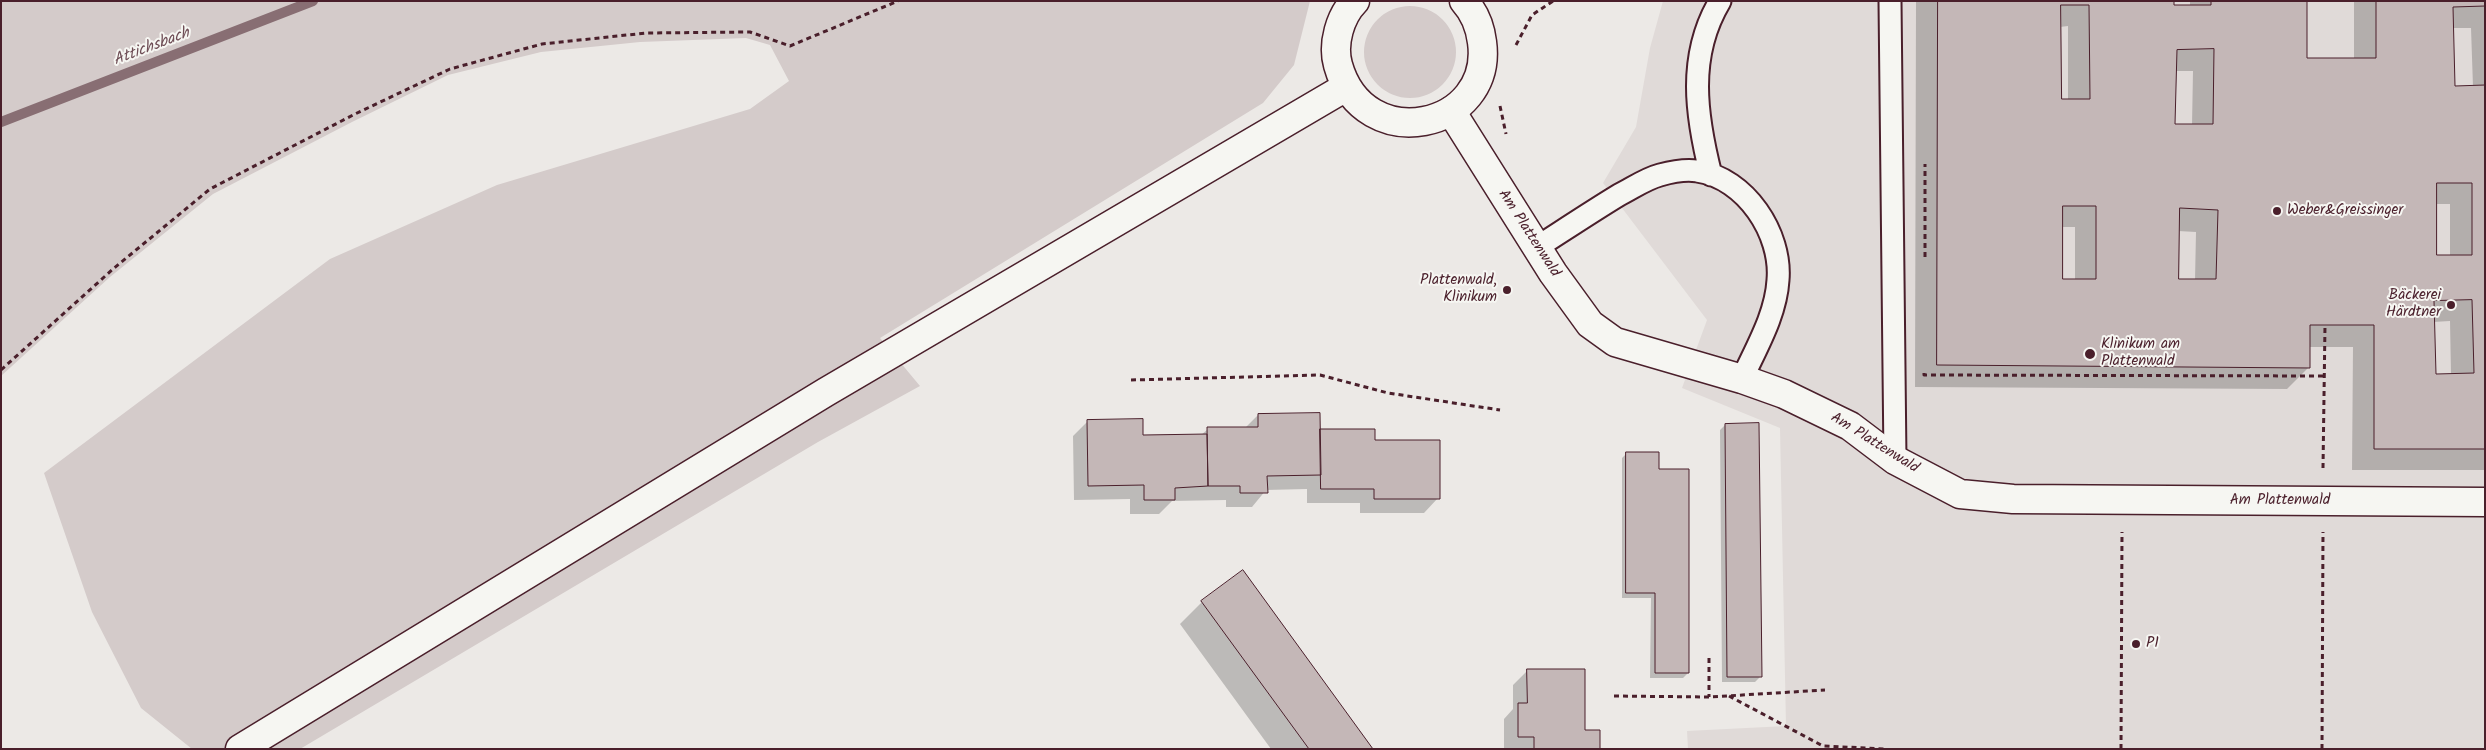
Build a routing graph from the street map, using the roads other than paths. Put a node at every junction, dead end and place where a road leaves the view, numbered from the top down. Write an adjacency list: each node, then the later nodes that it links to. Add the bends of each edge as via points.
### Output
1 (1355, 1): 5 (street, via 1343,19 1337,37 1336,60)
2 (1720, 1): 7 (lane, via 1703,36 1696,95 1700,133)
3 (1890, 1): 10 (lane)
4 (1471, 3): 6 (street, via 1480,31 1481,66 1474,85)
5 (1346, 87): 6 (street, via 1373,114 1397,123 1424,122); 12 (street, via 826,392)
6 (1451, 111): 8 (street, Am Plattenwald)
7 (1711, 175): 8 (lane, via 1689,170 1645,180); 9 (lane, via 1738,192 1754,208 1770,231 1778,258 1776,298)
8 (1536, 248): 9 (street, Am Plattenwald, via 1590,324 1615,342)
9 (1742, 379): 10 (street, Am Plattenwald, via 1784,394 1850,426)
10 (1895, 460): 11 (street, Am Plattenwald, via 1960,494 2012,499)
11 (2485, 502)
12 (240, 749)

